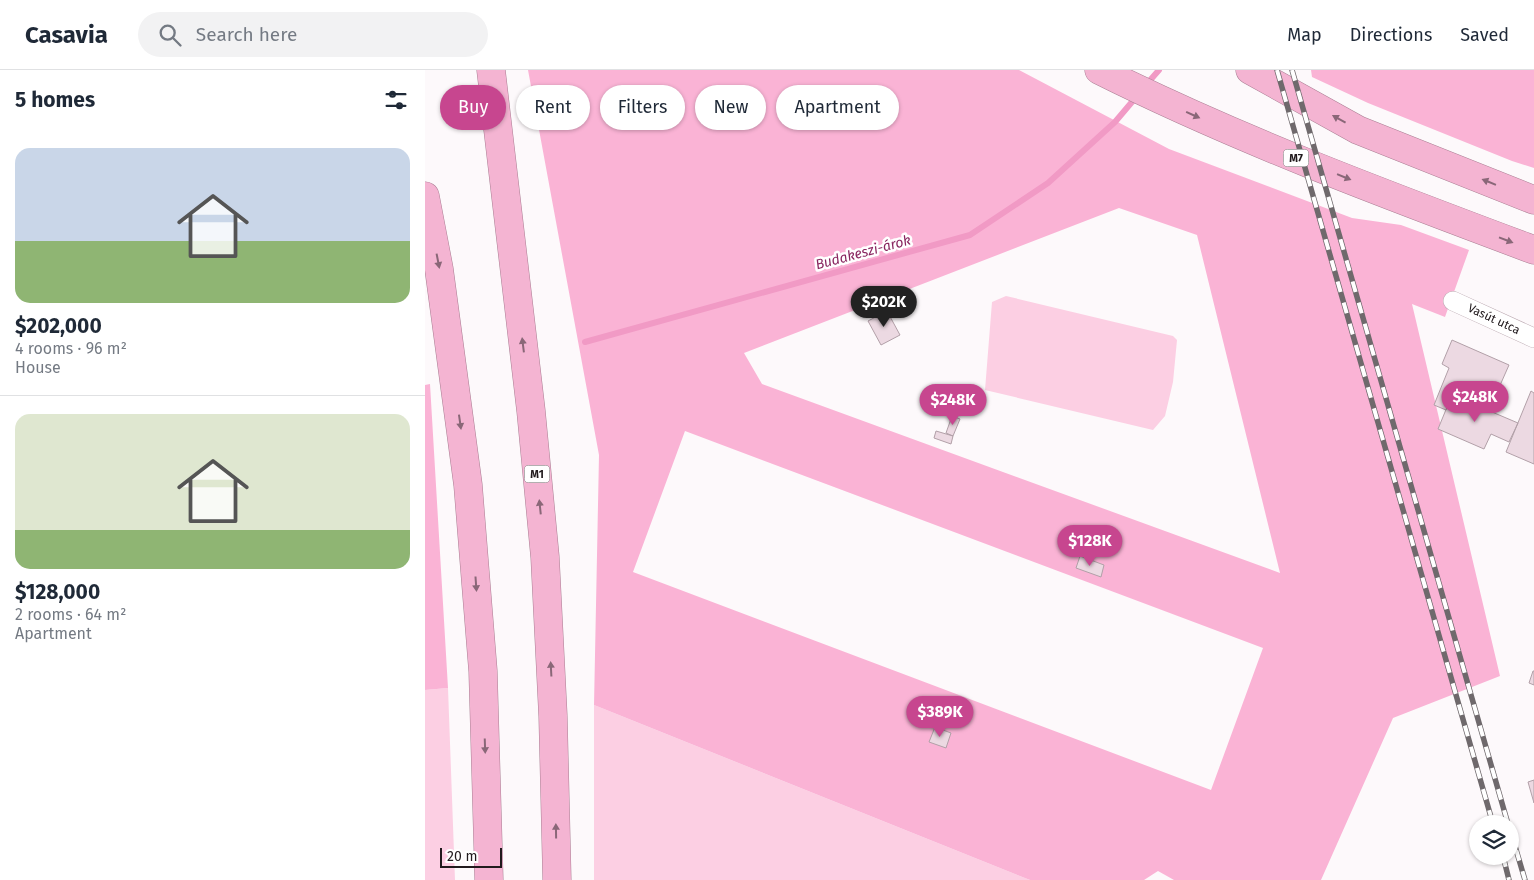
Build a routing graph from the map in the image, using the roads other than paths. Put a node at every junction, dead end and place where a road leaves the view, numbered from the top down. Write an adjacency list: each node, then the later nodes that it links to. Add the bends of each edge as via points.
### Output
1 (491, 70): 10 (highway, M1, one-way to 1, via 545,557)
2 (1099, 70): 6 (highway, M7, one-way to 6, via 1241,136)
3 (1250, 70): 5 (highway, one-way to 3, via 1358,130)
4 (425, 196): 9 (highway, one-way to 9, via 439,269 468,485 483,671)
5 (1534, 200)
6 (1534, 250)
7 (1453, 301): 8 (street, Vasút utca)
8 (1534, 338)
9 (489, 880)
10 (557, 880)

